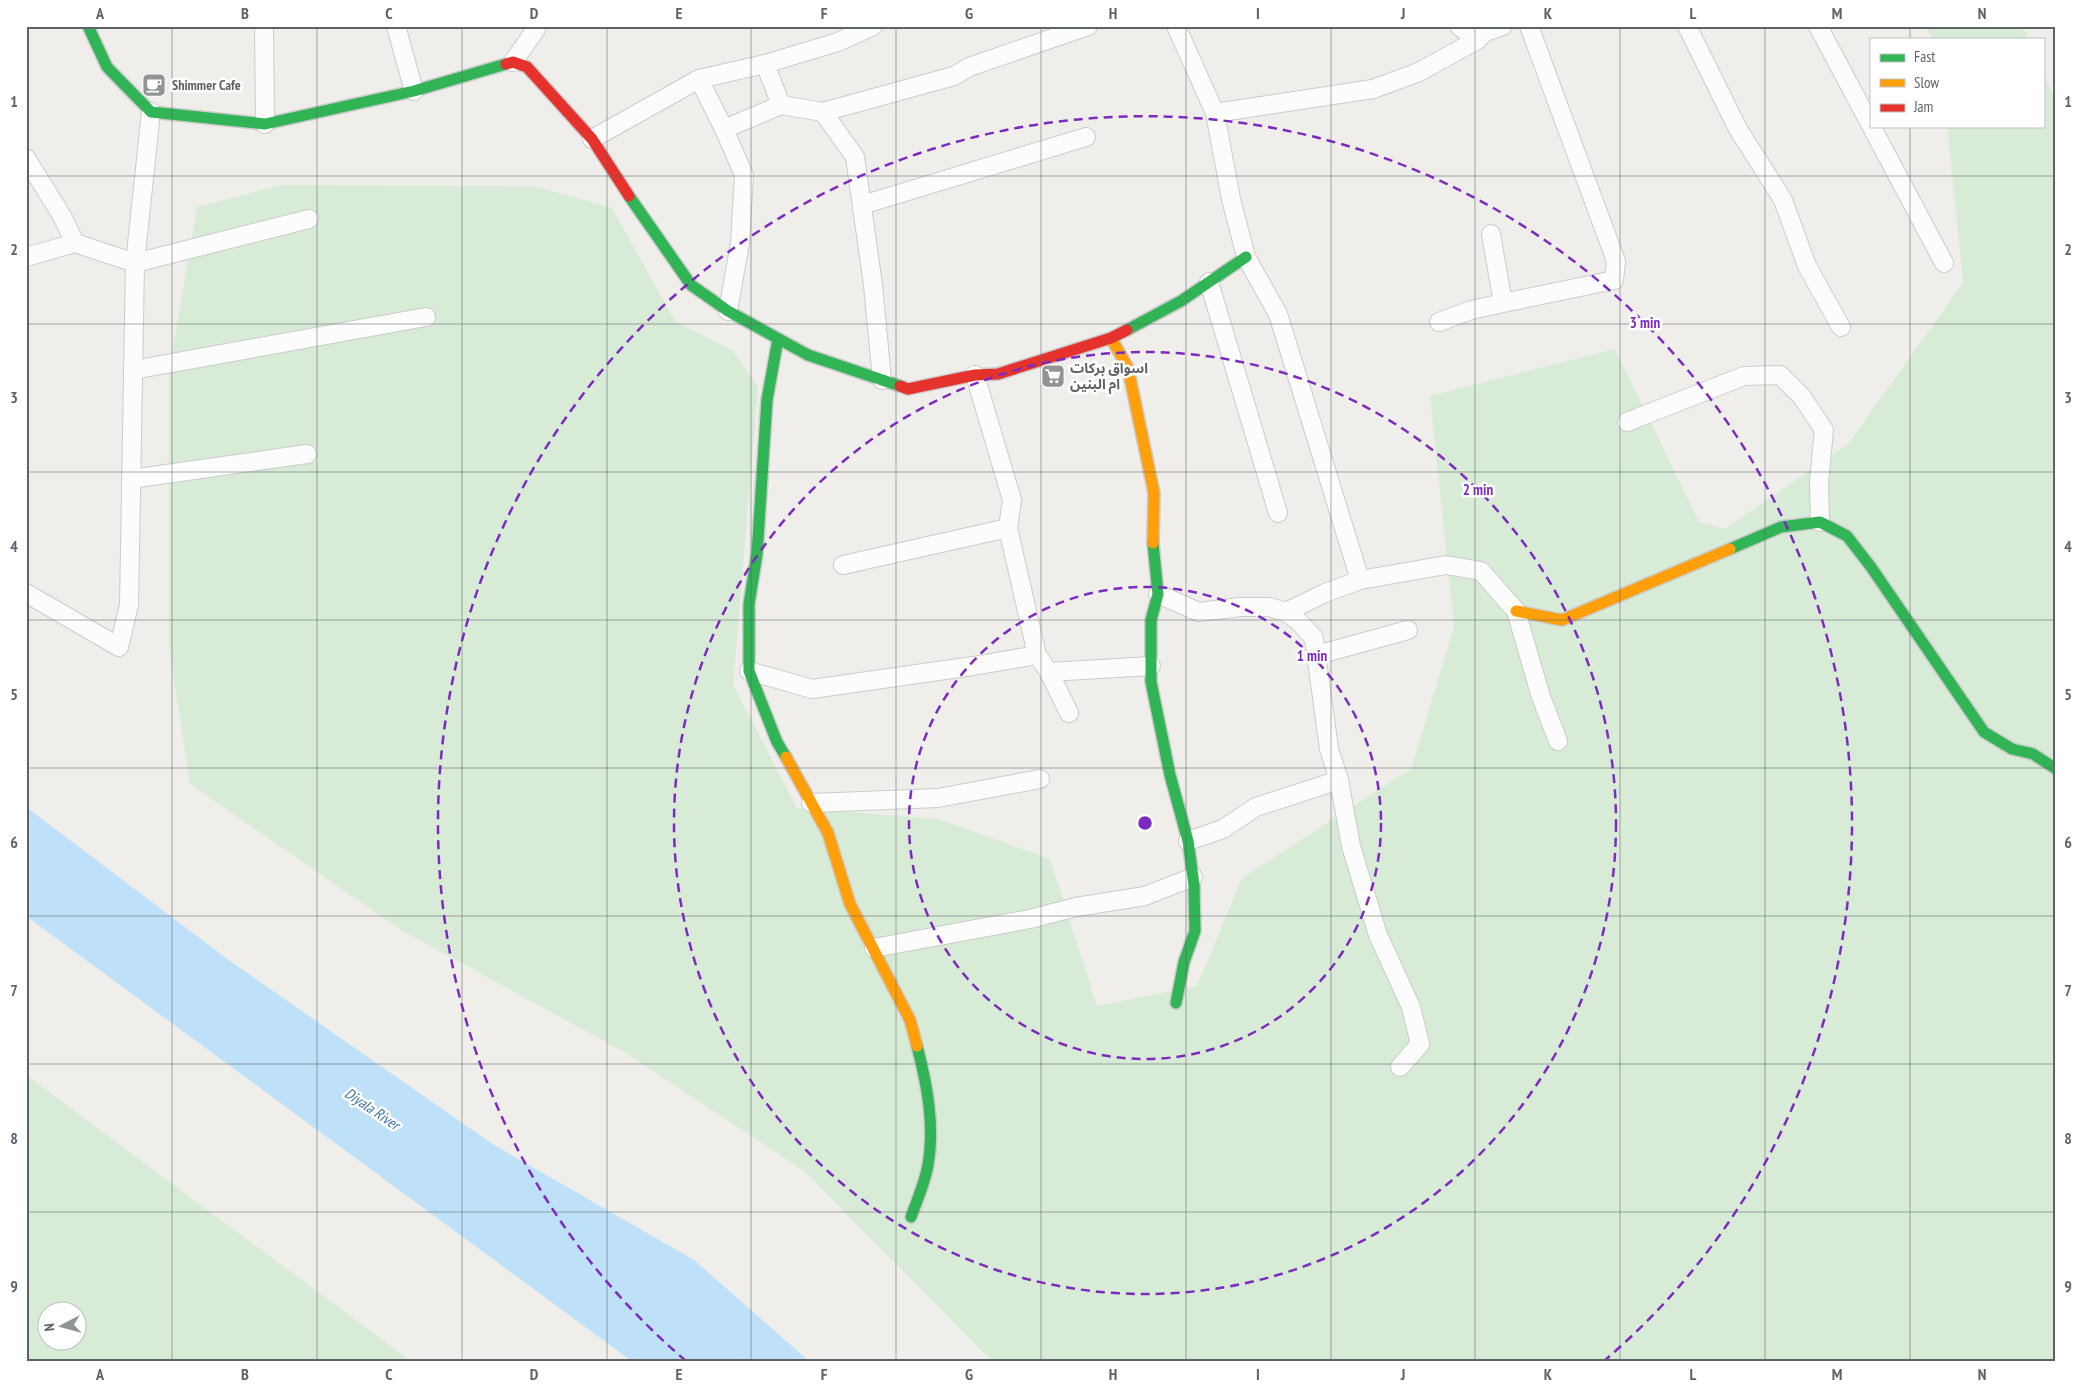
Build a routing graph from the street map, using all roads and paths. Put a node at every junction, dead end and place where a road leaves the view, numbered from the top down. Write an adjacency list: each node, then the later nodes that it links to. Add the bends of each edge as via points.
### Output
1 (88, 26): 19 (street, via 107,67)
2 (264, 26): 22 (street)
3 (396, 26): 17 (street)
4 (534, 26): 14 (street, via 536,29)
5 (873, 26): 15 (street, via 838,42)
6 (1088, 26): 20 (street, via 969,67 954,76)
7 (1176, 26): 21 (street)
8 (1460, 26): 13 (street)
9 (1502, 26): 13 (street, via 1485,32)
10 (1529, 26): 38 (street, via 1616,261 1614,280)
11 (1687, 26): 42 (street, via 1738,129 1783,200 1807,266)
12 (1818, 26): 23 (street)
13 (1477, 40): 21 (street, via 1420,72 1373,89)
14 (513, 62): 17 (street); 27 (street, via 528,68)
15 (765, 64): 16 (street); 18 (street)
16 (699, 79): 25 (street); 27 (street)
17 (414, 91): 22 (street)
18 (781, 104): 20 (street); 25 (street)
19 (151, 112): 22 (street); 35 (street)
20 (823, 112): 29 (street, via 855,157)
21 (1215, 113): 34 (street, via 1230,199)
22 (265, 124)
23 (1870, 124)
24 (1872, 128): 36 (street)
25 (724, 129): 39 (street, via 744,174 740,243)
26 (1086, 137): 29 (street)
27 (592, 139): 39 (street, via 691,285)
28 (26, 158): 32 (street)
29 (862, 205): 47 (street, via 874,285)
30 (308, 219): 35 (street)
31 (1491, 234): 38 (street)
32 (75, 243): 33 (street); 35 (street)
33 (26, 257)
34 (1246, 257): 37 (street); 55 (street, via 1278,314)
35 (134, 263): 45 (street)
36 (1944, 263)
37 (1209, 282): 43 (street, via 1181,302); 51 (street)
38 (1503, 304): 41 (street, via 1470,310)
39 (728, 311): 44 (street)
40 (426, 317): 45 (street)
41 (1439, 322)
42 (1841, 327)
43 (1111, 338): 46 (street, via 998,374); 57 (street, via 1128,368 1154,493 1153,552)
44 (778, 339): 47 (street, via 808,355); 64 (street, via 767,400 757,554 749,604)
45 (133, 370): 50 (street)
46 (974, 375): 47 (street, via 908,389); 53 (street, via 1012,500)
47 (882, 380)
48 (1627, 422): 52 (street, via 1744,376 1780,375 1802,397 1824,430 1819,482)
49 (307, 454): 50 (street)
50 (131, 479): 56 (street, via 129,605 119,647)
51 (1278, 513)
52 (1820, 522): 58 (street, via 1781,527 1562,620); 68 (street, via 1847,536 1984,732 2012,749 2033,754)
53 (1008, 528): 54 (street); 62 (street)
54 (843, 565)
55 (1360, 580): 58 (street, via 1446,565 1481,571); 59 (street, via 1325,592)
56 (26, 593)
57 (1158, 594): 59 (street, via 1199,612 1268,607); 63 (street, via 1151,620)
58 (1516, 611): 67 (street)
59 (1286, 612): 61 (street, via 1314,638)
60 (1408, 630): 61 (street)
61 (1316, 654): 70 (street, via 1329,749)
62 (1038, 655): 64 (street, via 812,689); 65 (street)
63 (1151, 666): 65 (street); 72 (street, via 1151,682 1170,775)
64 (749, 671): 71 (street, via 777,742)
65 (1049, 672): 66 (street)
66 (1068, 713)
67 (1558, 741)
68 (2056, 769)
69 (1040, 778): 71 (street, via 938,798)
70 (1339, 780): 72 (street, via 1256,807 1223,829); 76 (street, via 1352,846 1378,935 1411,1007 1420,1044)
71 (811, 803): 74 (street, via 828,833 850,904)
72 (1188, 841): 73 (street)
73 (1193, 877): 74 (street, via 1144,896); 75 (street, via 1196,931 1184,962)
74 (874, 948): 77 (street, via 910,1020 927,1083 928,1166)
75 (1176, 1003)
76 (1400, 1067)
77 (911, 1217)

